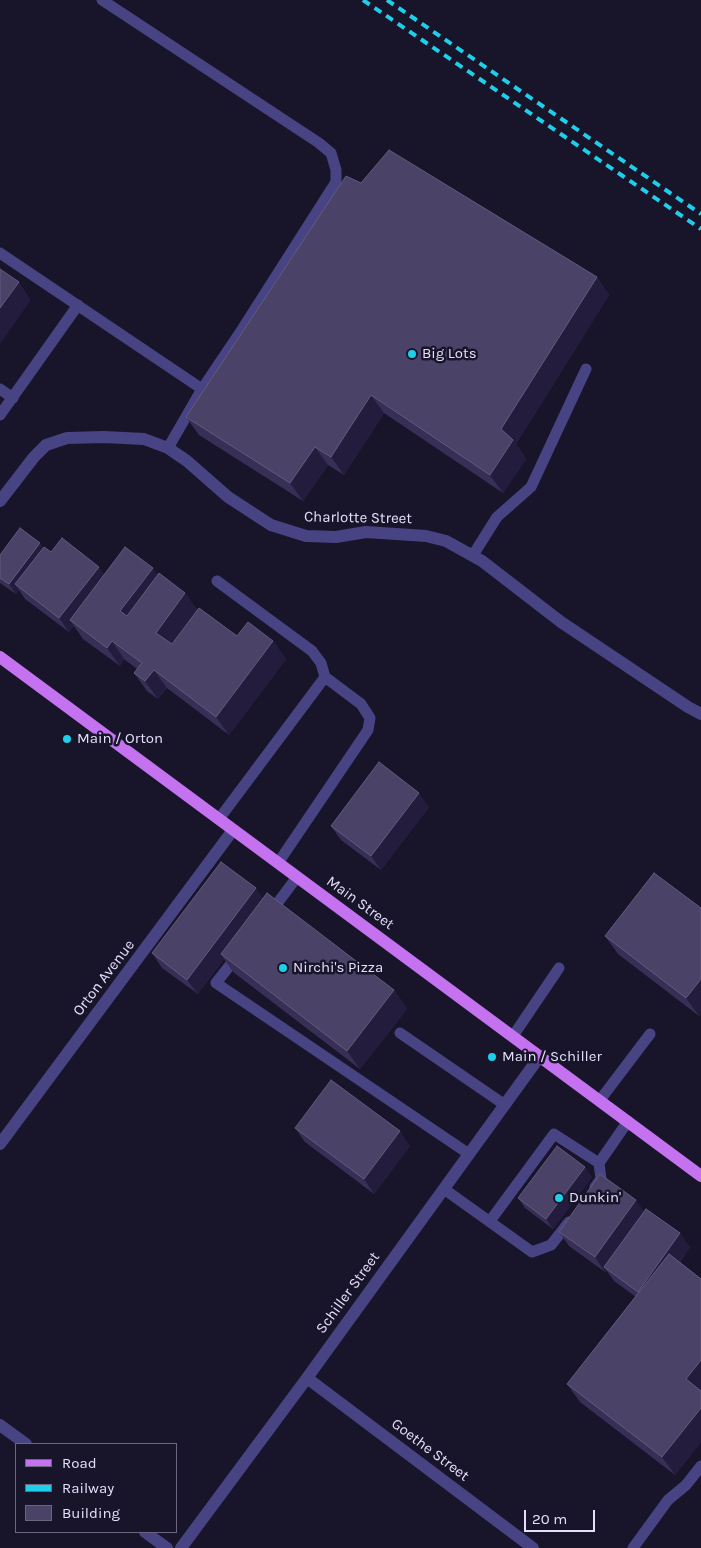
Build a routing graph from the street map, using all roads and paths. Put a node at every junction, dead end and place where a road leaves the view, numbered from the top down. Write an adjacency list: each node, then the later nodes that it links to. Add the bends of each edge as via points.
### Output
1 (102, 0): 6 (lane, via 319,143 331,153 336,170 336,182)
2 (0, 252): 3 (lane)
3 (78, 305): 6 (lane); 7 (lane)
4 (586, 369): 11 (lane, via 530,487 497,517)
5 (0, 389): 7 (lane)
6 (202, 389): 9 (lane)
7 (13, 398): 8 (lane)
8 (0, 415)
9 (168, 448): 10 (street, Charlotte Street, via 144,439 60,440 46,445); 11 (street, Charlotte Street, via 228,497 271,525 306,536 336,537 366,532 426,536 446,541)
10 (0, 500)
11 (473, 556): 15 (street, Charlotte Street, via 562,622)
12 (217, 581): 14 (lane, via 312,651)
13 (0, 657): 16 (main road, Main Street)
14 (325, 678): 16 (lane); 18 (lane, via 361,704 370,718 368,730)
15 (701, 714)
16 (219, 820): 17 (main road, Main Street)
17 (234, 830): 18 (main road, Main Street); 30 (street, Orton Avenue)
18 (278, 863): 19 (main road, Main Street)
19 (297, 877): 20 (lane); 25 (main road, Main Street)
20 (263, 922)
21 (245, 945): 31 (lane, via 216,983)
22 (559, 968): 25 (lane)
23 (400, 1033): 28 (lane)
24 (650, 1034): 27 (lane)
25 (513, 1036): 26 (main road, Main Street)
26 (540, 1056): 27 (main road, Main Street); 28 (street, Schiller Street)
27 (600, 1100): 29 (main road, Main Street)
28 (504, 1105): 31 (street, Schiller Street)
29 (628, 1121): 32 (lane); 33 (main road, Main Street)
30 (0, 1144)
31 (470, 1154): 34 (street, Schiller Street)
32 (600, 1163): 35 (lane, via 601,1179); 37 (lane, via 554,1134)
33 (701, 1176)
34 (444, 1189): 37 (lane); 38 (street, Schiller Street)
35 (590, 1194)
36 (573, 1216): 37 (lane, via 551,1246 532,1252)
37 (490, 1221)
38 (307, 1378): 45 (street, Schiller Street); 46 (street, Goethe Street)
39 (0, 1425): 40 (street)
40 (25, 1443)
41 (701, 1466): 42 (lane)
42 (697, 1480): 47 (lane, via 668,1500)
43 (146, 1533): 44 (street)
44 (167, 1548)
45 (181, 1548)
46 (533, 1548)
47 (633, 1548)

